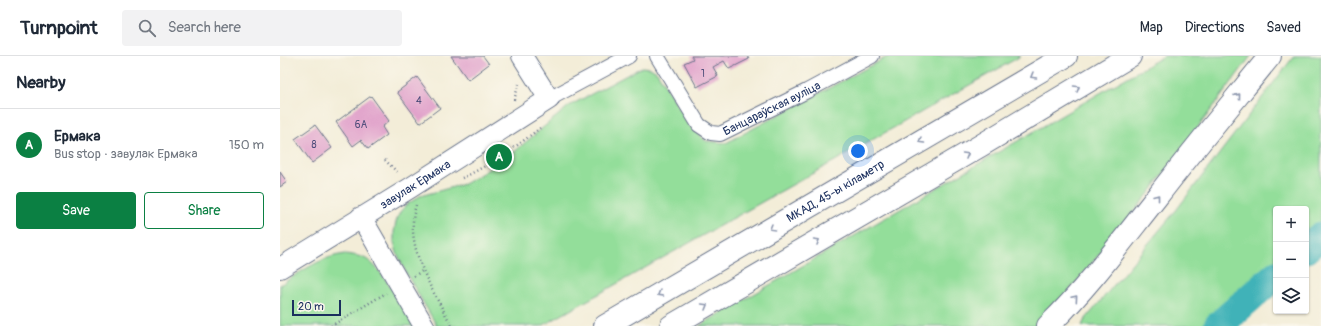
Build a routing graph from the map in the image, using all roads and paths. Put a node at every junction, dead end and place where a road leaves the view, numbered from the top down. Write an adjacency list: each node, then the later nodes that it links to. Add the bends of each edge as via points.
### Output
1 (522, 56): 9 (street)
2 (629, 56): 9 (street)
3 (657, 56): 4 (street, Банцараўская вуліца, via 698,124 711,133 720,134)
4 (872, 56)
5 (1066, 56): 23 (highway, МКАД, 45-ы кіламетр, one-way to 23)
6 (1130, 56): 24 (highway, one-way to 6)
7 (1270, 56): 25 (highway, one-way to 7, via 1110,258)
8 (520, 81): 10 (path)
9 (549, 99): 16 (street, завулак Ермака)
10 (511, 105)
11 (545, 124): 14 (path, via 514,148)
12 (385, 160): 13 (path)
13 (400, 175)
14 (460, 179)
15 (417, 200): 18 (path, via 414,209 414,230)
16 (361, 217): 17 (street, завулак Ермака); 19 (street)
17 (280, 268)
18 (422, 271): 19 (path); 22 (path)
19 (399, 285): 20 (path); 21 (street)
20 (331, 326)
21 (424, 326)
22 (452, 326)
23 (605, 326)
24 (671, 326)
25 (1048, 326)

